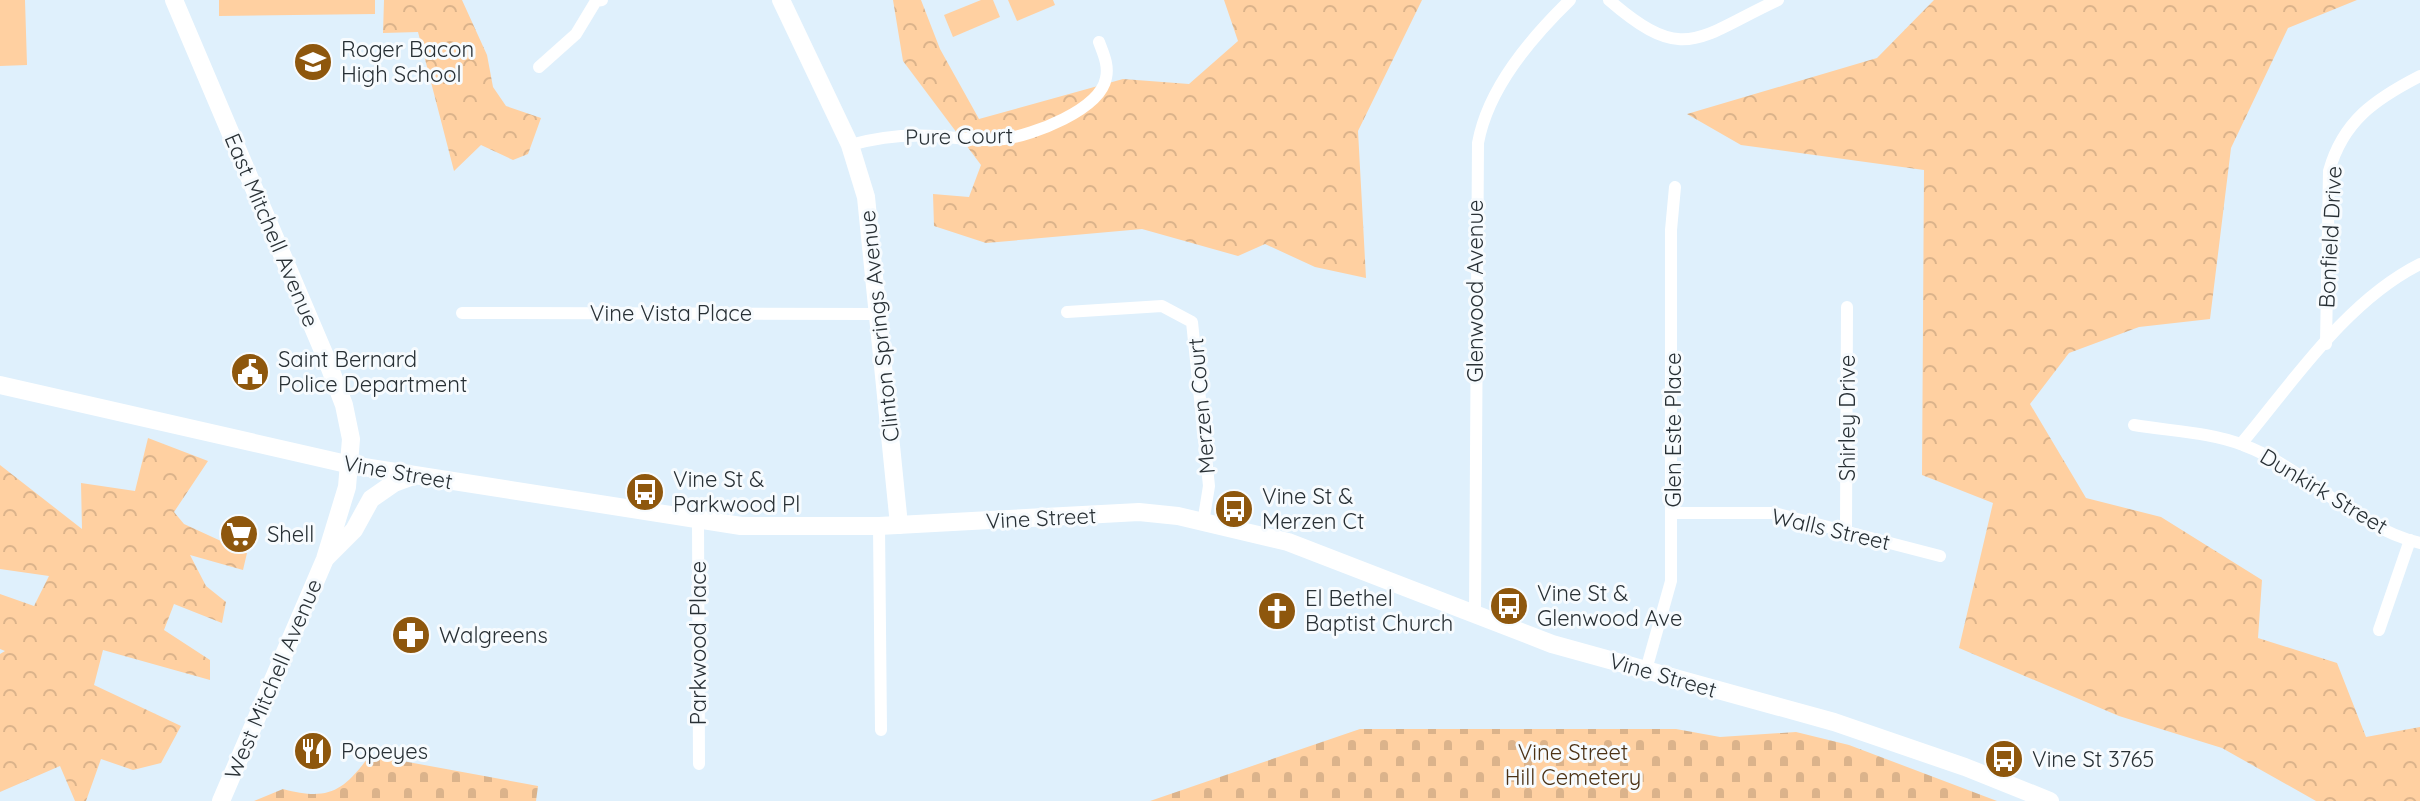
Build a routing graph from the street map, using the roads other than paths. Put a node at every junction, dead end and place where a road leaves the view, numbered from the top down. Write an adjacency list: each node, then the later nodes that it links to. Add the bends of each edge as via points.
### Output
1 (174, 0): 21 (main road, East Mitchell Avenue, via 326,358 347,417)
2 (598, 0): 8 (street, via 576,34)
3 (781, 0): 10 (main road, Clinton Springs Avenue)
4 (1570, 0): 32 (street, Glenwood Avenue, via 1509,71 1482,123 1478,143)
5 (1609, 0): 6 (street, via 1649,32 1682,40 1704,36)
6 (1778, 0)
7 (1099, 42): 10 (street, Pure Court, via 1106,79 1098,93 1041,130 1002,139 900,136)
8 (539, 67)
9 (2420, 76): 17 (street, Bonfield Drive, via 2357,115 2335,151 2329,171)
10 (850, 145): 16 (main road, Clinton Springs Avenue, via 871,229)
11 (1675, 187): 23 (street, Glen Este Place)
12 (2420, 264): 17 (street, via 2368,302)
13 (1847, 307): 28 (street, Shirley Drive)
14 (1067, 312): 25 (street, Merzen Court, via 1162,306 1192,322 1209,486)
15 (462, 313): 16 (street, Vine Vista Place)
16 (880, 314): 26 (main road, Clinton Springs Avenue)
17 (2326, 344): 20 (street)
18 (0, 385): 21 (main road, Vine Street)
19 (2134, 425): 20 (street, Dunkirk Street)
20 (2241, 444): 29 (street, Dunkirk Street, via 2363,518)
21 (351, 465): 22 (main road, Vine Street); 31 (main road, West Mitchell Avenue)
22 (415, 475): 24 (main road, Vine Street); 31 (main road, via 371,499 354,530)
23 (1673, 513): 28 (street, Walls Street, via 1774,513); 34 (street, Glen Este Place, via 1671,581)
24 (698, 521): 27 (main road, Vine Street); 36 (street, Parkwood Place)
25 (1203, 523): 26 (main road, Vine Street, via 1139,512); 32 (main road, Vine Street, via 1288,542)
26 (899, 525): 27 (main road, Vine Street)
27 (879, 526): 35 (street)
28 (1846, 530): 30 (street, Walls Street)
29 (2415, 541): 33 (street)
30 (1940, 556)
31 (325, 559): 37 (main road, West Mitchell Avenue)
32 (1475, 612): 34 (main road, Vine Street, via 1552,644)
33 (2379, 630)
34 (1646, 670): 38 (main road, Vine Street, via 1834,722)
35 (881, 730)
36 (699, 764)
37 (221, 801)
38 (2050, 801)

